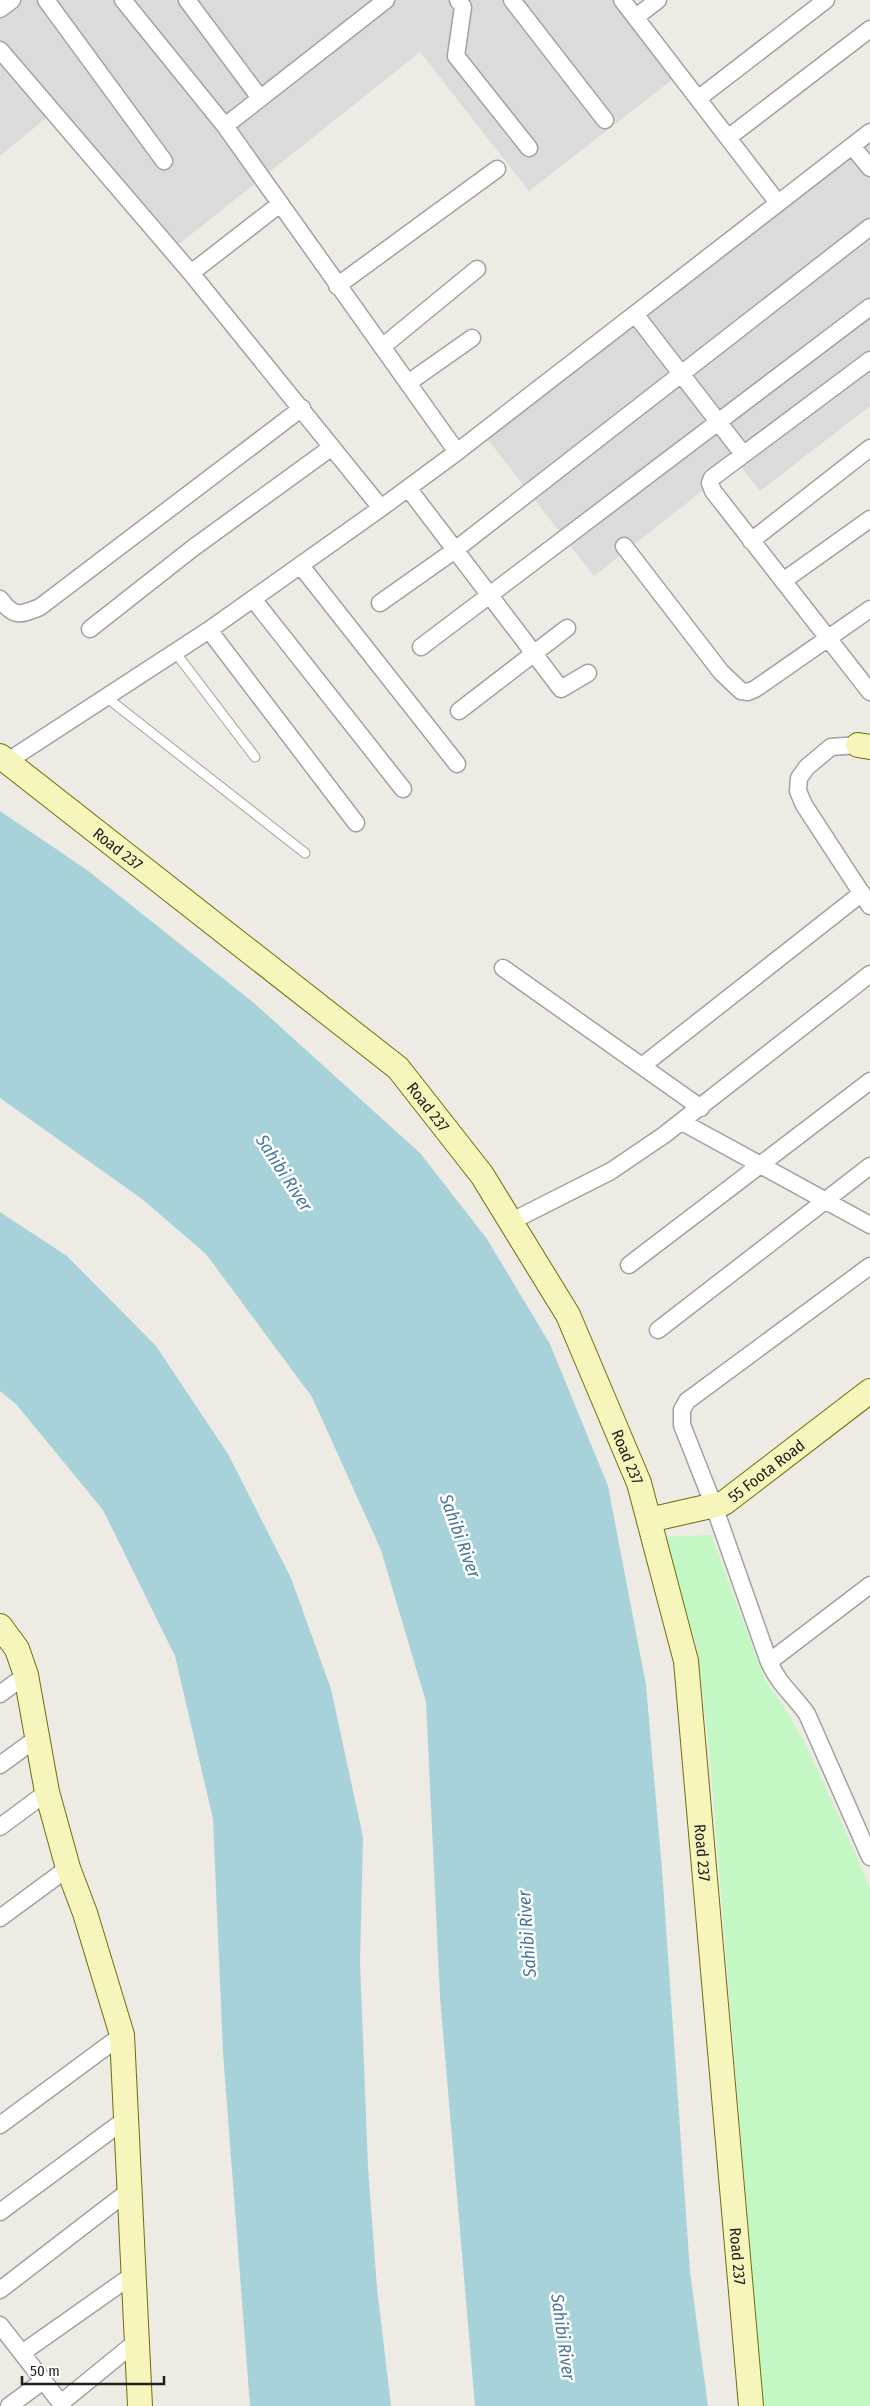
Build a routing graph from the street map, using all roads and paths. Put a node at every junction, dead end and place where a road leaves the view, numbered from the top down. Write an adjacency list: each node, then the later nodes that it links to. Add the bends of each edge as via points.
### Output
1 (12, 0): 11 (street)
2 (46, 0): 23 (street)
3 (123, 0): 18 (street)
4 (187, 0): 15 (street)
5 (386, 0): 15 (street)
6 (458, 0): 22 (street, via 463,7 456,56)
7 (512, 0): 17 (street)
8 (622, 0): 12 (street)
9 (658, 0): 12 (street)
10 (826, 0): 16 (street)
11 (0, 9)
12 (636, 17): 16 (street)
13 (870, 29): 20 (street)
14 (0, 50): 30 (street)
15 (260, 98): 18 (street)
16 (699, 98): 20 (street)
17 (605, 120)
18 (225, 126): 27 (street)
19 (870, 132): 21 (street)
20 (728, 137): 26 (street)
21 (852, 146): 24 (street); 26 (street)
22 (529, 148)
23 (164, 161)
24 (870, 168)
25 (497, 169): 31 (street)
26 (778, 203): 33 (street)
27 (280, 204): 30 (street); 31 (street)
28 (870, 227): 37 (street)
29 (477, 269): 35 (street)
30 (191, 273): 39 (street)
31 (337, 286): 35 (street)
32 (870, 307): 40 (street)
33 (635, 314): 37 (street); 43 (street)
34 (472, 338): 38 (street)
35 (382, 347): 38 (street)
36 (870, 360): 44 (street)
37 (681, 374): 40 (street); 50 (street)
38 (408, 383): 43 (street)
39 (302, 408): 41 (street); 54 (street, via 40,607 22,614 13,613)
40 (718, 422): 44 (street); 53 (street)
41 (332, 447): 46 (street); 59 (street, via 193,548)
42 (870, 448): 48 (street)
43 (457, 452): 45 (street)
44 (742, 454): 48 (street, via 710,483)
45 (408, 488): 46 (street); 50 (street)
46 (381, 508): 51 (street)
47 (870, 519): 52 (street)
48 (751, 541): 52 (street)
49 (624, 546): 61 (street, via 721,672 741,691 755,689)
50 (455, 550): 53 (street); 56 (street)
51 (301, 566): 55 (street); 72 (street)
52 (783, 581): 61 (street)
53 (489, 595): 62 (street); 64 (street)
54 (0, 599)
55 (253, 599): 60 (street); 73 (street)
56 (380, 603)
57 (870, 609): 61 (street)
58 (567, 628): 64 (street)
59 (90, 629)
60 (209, 630): 63 (street); 74 (street)
61 (827, 638): 66 (street)
62 (421, 647)
63 (175, 652): 67 (street); 70 (lane)
64 (533, 653): 65 (street, via 562,689); 68 (street)
65 (588, 673)
66 (870, 692)
67 (106, 697): 71 (street); 75 (lane)
68 (459, 711)
69 (864, 746): 76 (street, via 831,747 806,767 799,778 798,791)
70 (255, 757)
71 (3, 762): 86 (street, Road 237, via 398,1068 482,1175)
72 (457, 764)
73 (402, 790)
74 (356, 823)
75 (305, 853)
76 (866, 900): 79 (street)
77 (503, 968): 79 (street)
78 (870, 974): 81 (street)
79 (642, 1066): 81 (street)
80 (870, 1081): 83 (street)
81 (701, 1108): 82 (street)
82 (682, 1122): 83 (street); 86 (street, via 611,1171)
83 (760, 1165): 85 (street); 88 (street)
84 (870, 1166): 85 (street)
85 (826, 1201): 87 (street); 90 (street)
86 (512, 1221): 93 (street, Road 237, via 568,1315 639,1483)
87 (870, 1225)
88 (629, 1266)
89 (870, 1266): 92 (street, via 686,1401 682,1425)
90 (658, 1330)
91 (870, 1391): 92 (street, 55 Foota Road, via 732,1497)
92 (714, 1506): 93 (street, 55 Foota Road); 96 (street)
93 (649, 1520): 120 (street, Road 237, via 686,1661)
94 (870, 1585): 96 (street)
95 (0, 1626): 97 (street, via 17,1649)
96 (769, 1662): 103 (street, via 782,1687 807,1714)
97 (26, 1675): 98 (street); 99 (street)
98 (0, 1694)
99 (37, 1738): 100 (street); 101 (street)
100 (0, 1765)
101 (47, 1792): 102 (street); 104 (street)
102 (0, 1827)
103 (870, 1857)
104 (68, 1868): 105 (street); 106 (street)
105 (0, 1918)
106 (122, 2035): 107 (street); 108 (street)
107 (126, 2119): 109 (street); 110 (street)
108 (0, 2125)
109 (130, 2190): 111 (street); 112 (street)
110 (0, 2212)
111 (134, 2274): 114 (street); 115 (street)
112 (0, 2290)
113 (2, 2332): 115 (street)
114 (137, 2341): 117 (street); 119 (street)
115 (22, 2353): 116 (street)
116 (43, 2381): 117 (street); 118 (street)
117 (62, 2404)
118 (9, 2406)
119 (140, 2406)
120 (751, 2406)

